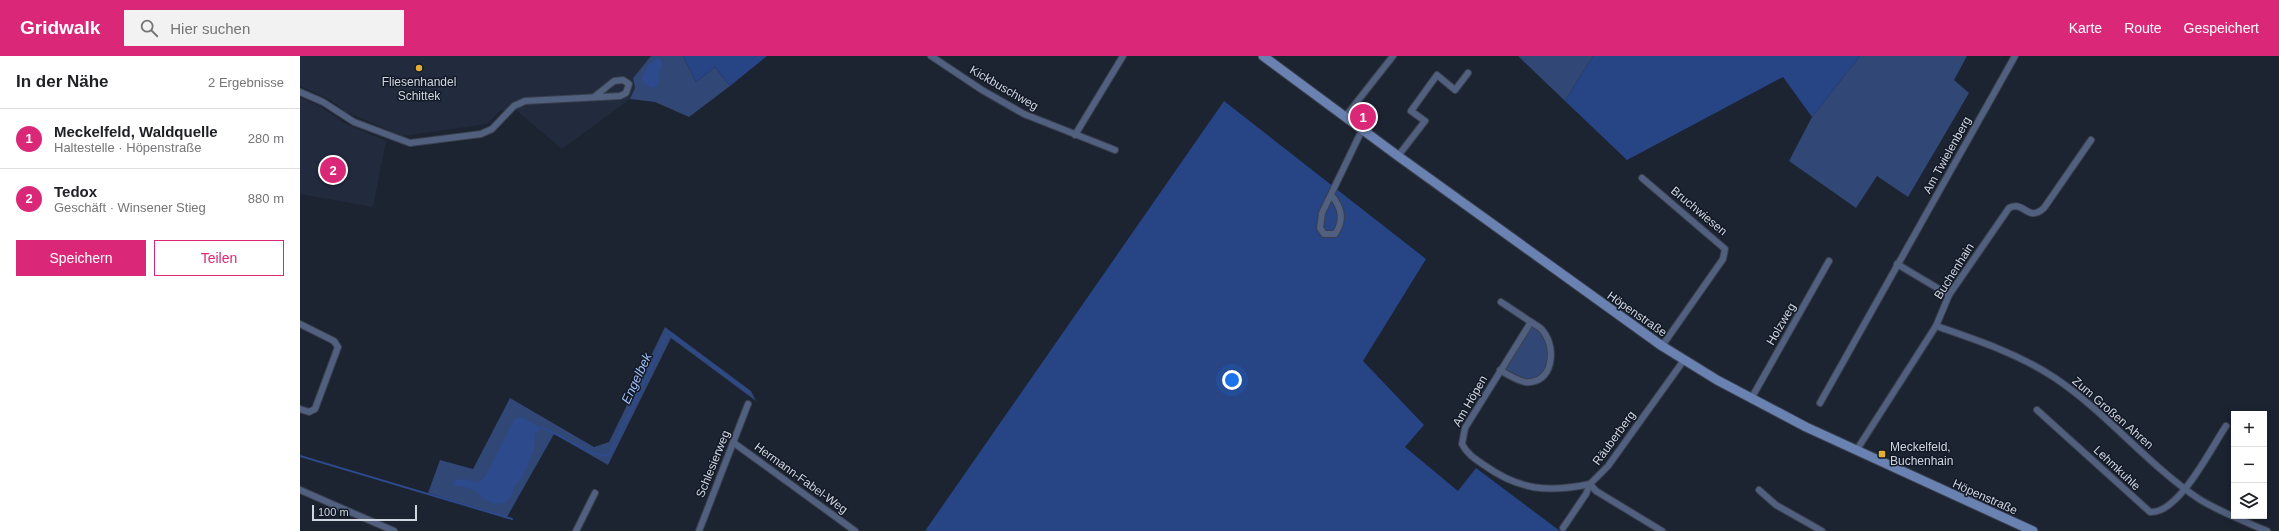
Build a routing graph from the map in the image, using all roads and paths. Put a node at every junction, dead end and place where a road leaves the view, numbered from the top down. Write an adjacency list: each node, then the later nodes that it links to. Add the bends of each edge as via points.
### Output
1 (931, 56): 11 (street, Kickbuschweg, via 1024,114)
2 (1123, 56): 11 (street)
3 (1263, 56): 9 (main road, Höpenstraße)
4 (1393, 56): 9 (street)
5 (2015, 56): 18 (street, Am Twielenberg)
6 (1468, 73): 14 (street, via 1455,90 1437,75 1411,111 1425,121)
7 (300, 92): 8 (street, via 323,102 354,122 410,143 481,134 492,129 511,108 525,101)
8 (594, 97): 8 (street, via 623,95 628,92 629,84 617,80)
9 (1345, 117): 10 (main road, Höpenstraße)
10 (1362, 130): 14 (main road, Höpenstraße); 16 (street)
11 (1075, 135): 13 (street, Kickbuschweg)
12 (2091, 140): 19 (street, Buchenhain, via 2038,213 2031,214 2020,206 2009,208)
13 (1115, 150)
14 (1398, 156): 24 (main road, Höpenstraße)
15 (1642, 178): 24 (street, Bruchwiesen, via 1725,249 1723,259)
16 (1332, 196): 16 (street, via 1324,207 1320,222 1324,234 1329,235 1335,234 1341,215)
17 (1829, 261): 27 (street, Holzweg)
18 (1898, 264): 19 (street); 28 (street, Am Twielenberg)
19 (1949, 296): 23 (street, Buchenhain)
20 (1501, 302): 21 (street, Am Höpen)
21 (1531, 322): 26 (street, Am Höpen); 26 (street, Am Höpen, via 1543,330 1549,341 1551,363 1544,375 1526,382)
22 (300, 324): 30 (street, via 334,341 338,347 315,408 309,412)
23 (1936, 326): 34 (street, Buchenhain); 36 (street, Zum Großen Ahren, via 1997,347 2055,378 2092,406)
24 (1662, 346): 25 (main road, Höpenstraße)
25 (1684, 360): 27 (main road, Höpenstraße); 35 (street, Räuberberg, via 1608,466)
26 (1500, 370): 35 (street, Am Höpen, via 1465,428 1462,444 1466,452 1499,476 1524,486 1557,488)
27 (1751, 399): 34 (main road, Höpenstraße)
28 (1820, 403)
29 (748, 404): 33 (street, Schlesierweg)
30 (300, 409)
31 (2037, 410): 36 (street, Lehmkuhle, via 2150,512 2162,511)
32 (2226, 426): 36 (street, Lehmkuhle)
33 (734, 443): 44 (street, Schlesierweg); 45 (street, Hermann-Fabel-Weg)
34 (1856, 451): 41 (main road, Höpenstraße)
35 (1590, 484): 40 (street, Räuberberg); 46 (street, via 1596,491)
36 (2185, 489): 48 (street, Zum Großen Ahren, via 2223,512)
37 (300, 490): 42 (street)
38 (1759, 490): 47 (street, via 1776,505)
39 (595, 493): 43 (street)
40 (1563, 528)
41 (2027, 530)
42 (394, 531)
43 (576, 531)
44 (699, 531)
45 (855, 531)
46 (1662, 531)
47 (1822, 531)
48 (2268, 531)

